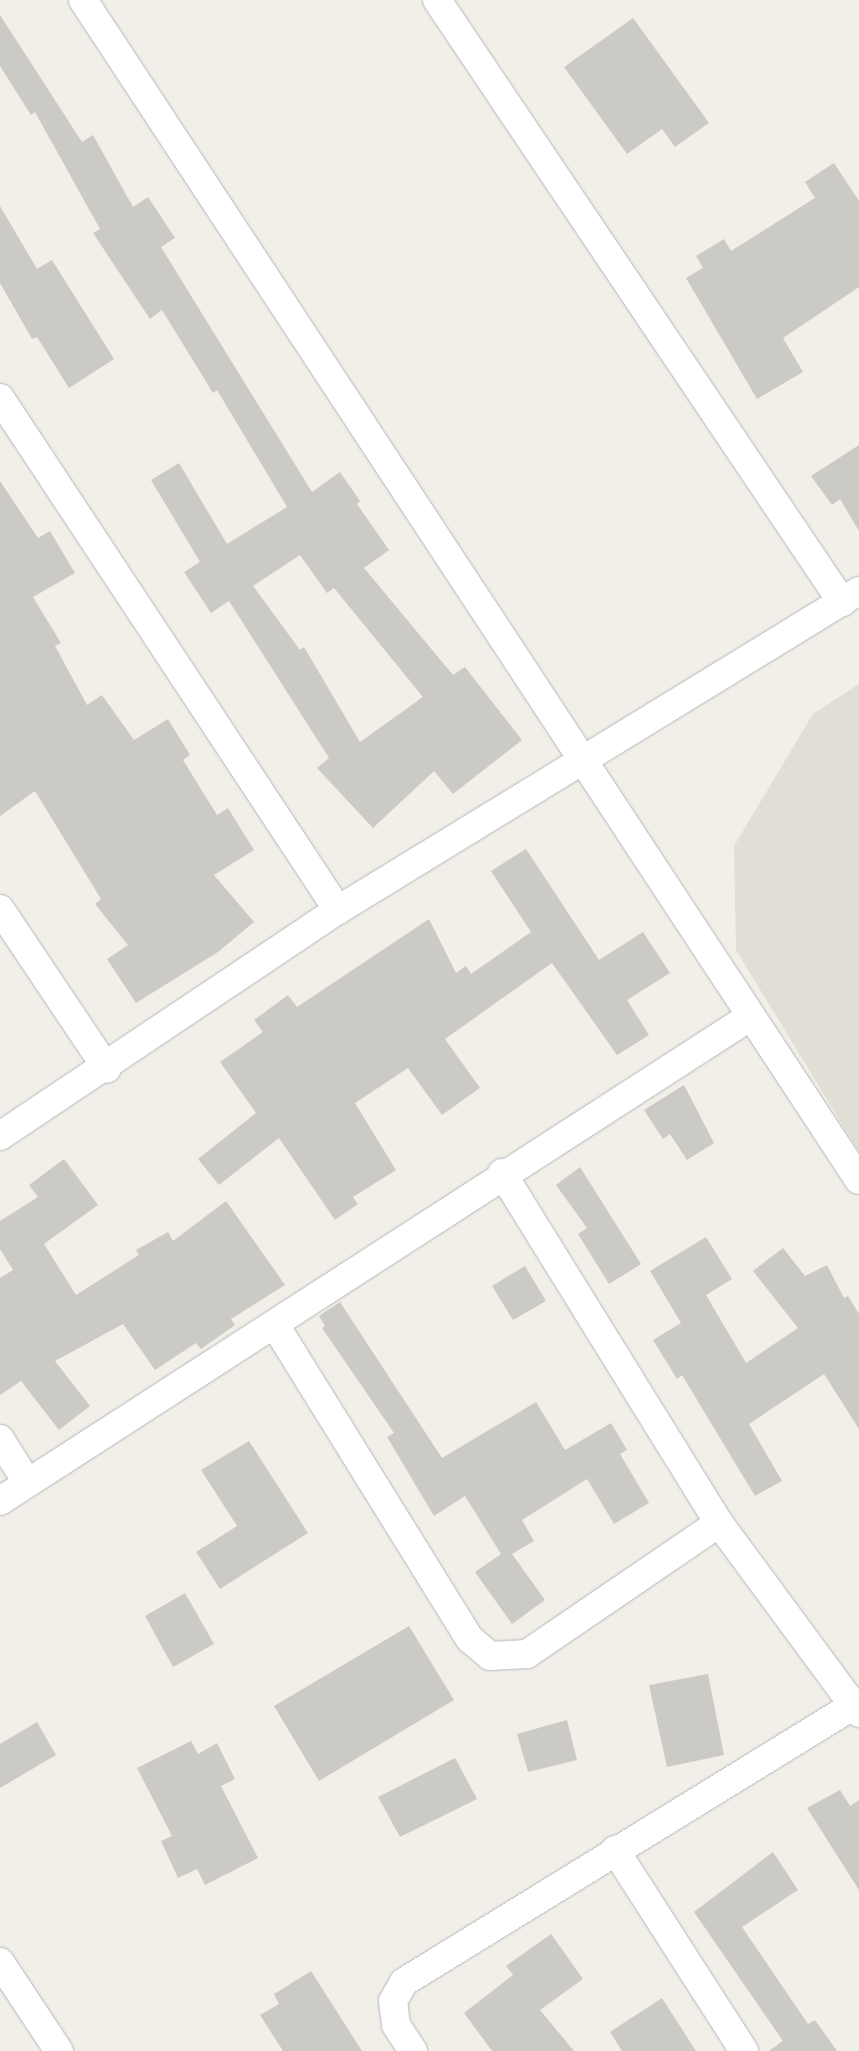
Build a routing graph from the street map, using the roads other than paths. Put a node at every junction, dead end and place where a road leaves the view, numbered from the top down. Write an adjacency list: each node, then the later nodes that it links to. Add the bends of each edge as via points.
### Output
1 (83, 0): 5 (street)
2 (437, 0): 4 (street)
3 (0, 398): 7 (street)
4 (851, 596): 5 (street)
5 (585, 761): 7 (street); 8 (street)
6 (0, 908): 9 (street)
7 (338, 910): 9 (street)
8 (751, 1016): 11 (street); 12 (street)
9 (107, 1069): 10 (street)
10 (0, 1136)
11 (502, 1173): 13 (street); 17 (street)
12 (859, 1180)
13 (275, 1326): 15 (street); 17 (street, via 470,1639 490,1656 527,1654)
14 (0, 1439): 15 (street)
15 (27, 1482): 16 (street)
16 (0, 1501)
17 (720, 1523): 18 (street)
18 (856, 1709): 19 (street)
19 (615, 1850): 22 (street, via 404,1982 393,2001 396,2025); 23 (street)
20 (0, 1962): 21 (street)
21 (59, 2051)
22 (413, 2051)
23 (744, 2051)

